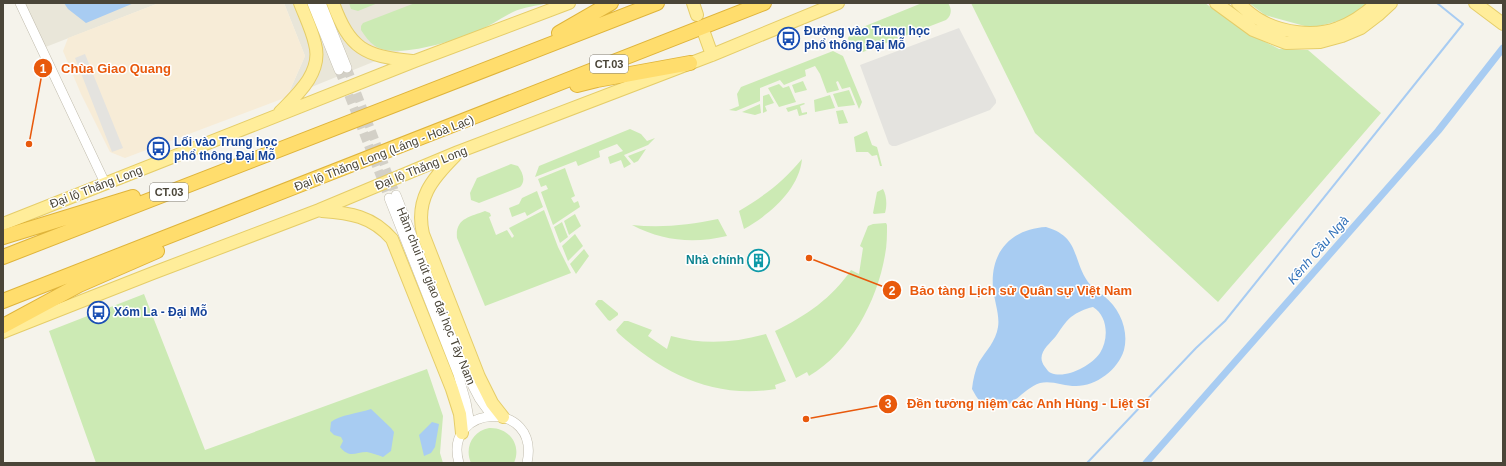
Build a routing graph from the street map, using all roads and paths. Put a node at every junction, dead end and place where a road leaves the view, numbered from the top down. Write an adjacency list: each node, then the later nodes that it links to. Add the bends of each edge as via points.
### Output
1 (20, 3): 29 (street)
2 (300, 3): 24 (main road, via 316,45 314,69 301,91)
3 (312, 3): 4 (street, via 343,69)
4 (321, 3)
5 (333, 3): 21 (main road, via 345,32 364,50 391,59)
6 (569, 3): 21 (main road, Đại lộ Thăng Long)
7 (611, 3): 23 (highway, via 563,32 434,83)
8 (657, 3): 23 (highway, CT.03)
9 (693, 3): 17 (main road)
10 (764, 3): 25 (highway, Đại lộ Thăng Long (Láng - Hoà Lạc) / CT.03)
11 (838, 3): 20 (main road, Đại lộ Thăng Long)
12 (1216, 3): 15 (main road, via 1253,30 1286,42 1320,42 1342,36 1361,28)
13 (1238, 3): 14 (main road, via 1260,20 1278,27 1318,33 1354,21)
14 (1377, 3)
15 (1391, 3)
16 (1475, 3): 18 (main road)
17 (697, 15)
18 (1503, 24)
19 (703, 30): 20 (main road)
20 (712, 55): 22 (main road, Đại lộ Thăng Long)
21 (415, 61): 24 (main road, Đại lộ Thăng Long)
22 (690, 63): 25 (highway, via 556,90 502,113); 27 (main road, Đại lộ Thăng Long)
23 (398, 104): 26 (highway, CT.03)
24 (276, 116): 29 (main road, Đại lộ Thăng Long)
25 (454, 126): 28 (highway, Đại lộ Thăng Long (Láng - Hoà Lạc) / CT.03)
26 (336, 128): 32 (highway, via 256,153 130,198); 33 (highway, CT.03)
27 (458, 152): 30 (main road, Đại lộ Thăng Long); 37 (main road, via 426,190 421,209 421,226 479,377)
28 (330, 174): 34 (highway, Đại lộ Thăng Long (Láng - Hoà Lạc) / CT.03); 35 (highway, via 287,197 211,226 79,285)
29 (105, 183): 31 (main road, Đại lộ Thăng Long)
30 (319, 210): 36 (main road, Đại lộ Thăng Long); 38 (main road, via 356,215 381,227 392,239)
31 (6, 223)
32 (3, 237)
33 (3, 257)
34 (3, 301)
35 (3, 326)
36 (3, 332)
37 (498, 416): 38 (street, via 480,418); 38 (street, Hầm chui nút giao đại học Tây Nam, via 479,398 467,375 393,196 458,374 465,398); 40 (street, Hầm chui nút giao đại học Tây Nam, via 514,422 523,431 528,442)
38 (466, 428): 39 (street, via 458,444)
39 (459, 463)
40 (527, 463)

